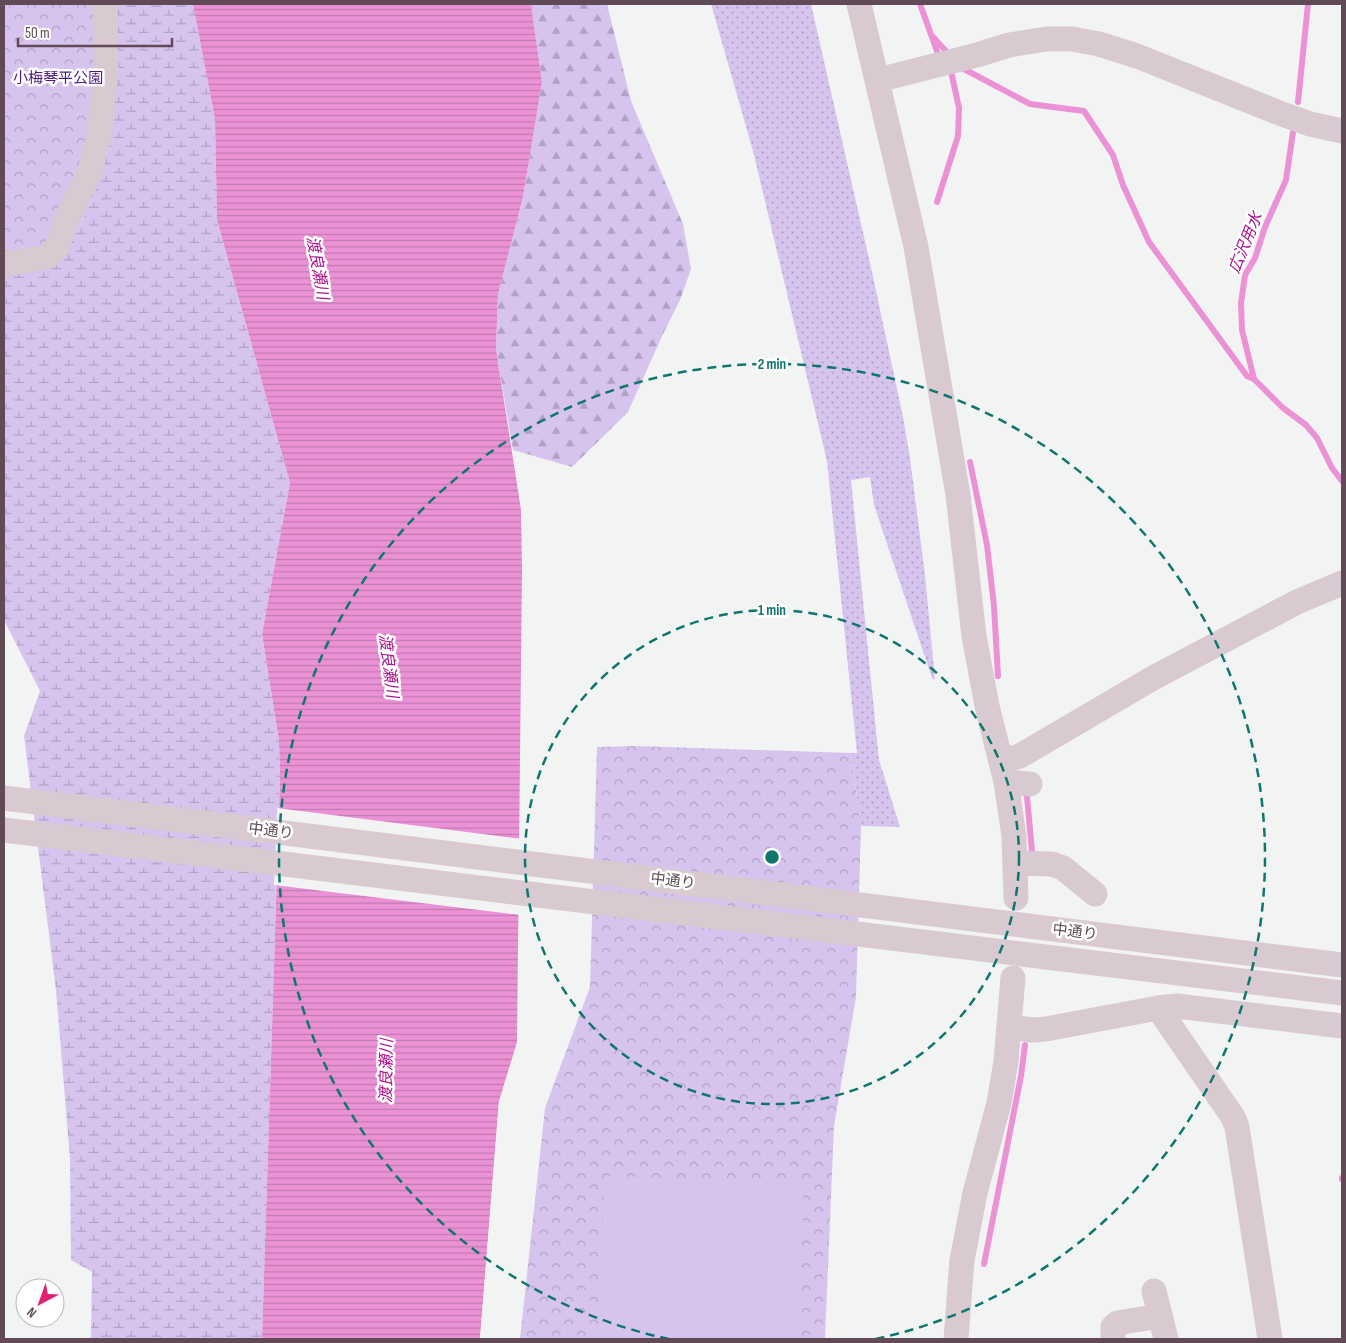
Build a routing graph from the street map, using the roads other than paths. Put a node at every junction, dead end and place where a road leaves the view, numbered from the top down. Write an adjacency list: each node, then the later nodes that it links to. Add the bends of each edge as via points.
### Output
1 (105, 4): 5 (street, via 106,67 99,136 90,171 56,249 47,257)
2 (859, 4): 3 (street)
3 (878, 80): 4 (street, via 1009,45 1072,39 1136,56 1282,114); 7 (street, via 916,247 958,495 974,636)
4 (1342, 131)
5 (4, 264)
6 (1342, 583): 7 (street, via 1297,602 1153,678 1020,756)
7 (1003, 771): 8 (street); 11 (street, via 1014,836)
8 (1030, 784)
9 (6, 798): 14 (street, 中通り)
10 (9, 831): 16 (street, 中通り)
11 (1015, 863): 12 (street, via 1052,864 1063,868); 13 (street)
12 (1095, 894)
13 (1016, 898)
14 (1342, 965)
15 (1013, 978): 19 (street)
16 (1342, 993)
17 (1158, 1008): 18 (street, via 1177,1006); 19 (street, via 1046,1029); 24 (street, via 1237,1127)
18 (1342, 1026)
19 (1010, 1027): 22 (street, via 999,1103 968,1223)
20 (1154, 1291): 21 (street)
21 (1163, 1328): 23 (street, via 1118,1323 1113,1327)
22 (956, 1339)
23 (1113, 1339)
24 (1270, 1339)

